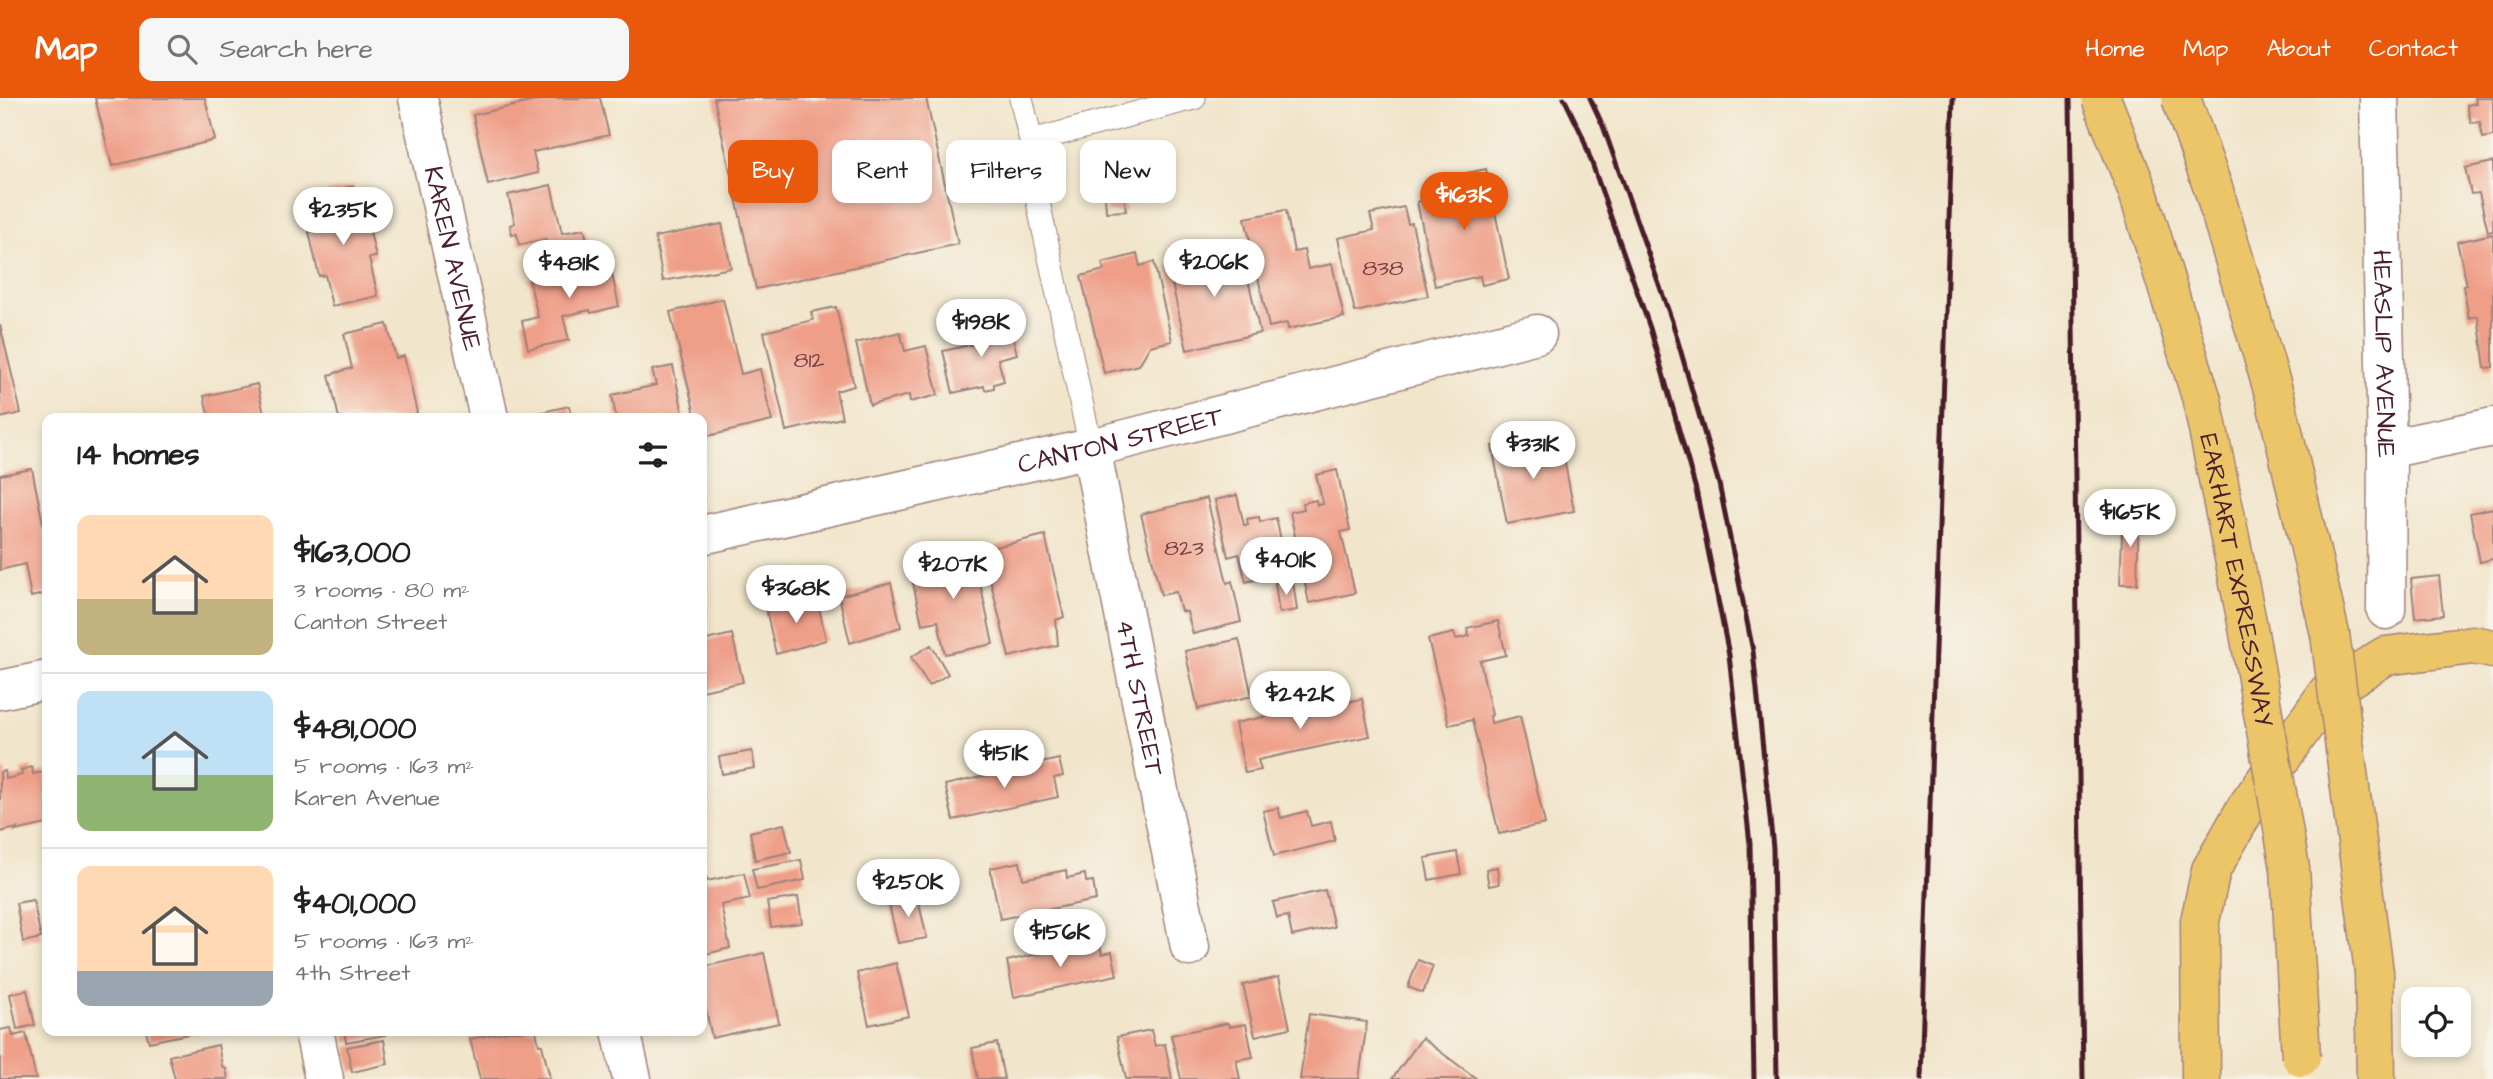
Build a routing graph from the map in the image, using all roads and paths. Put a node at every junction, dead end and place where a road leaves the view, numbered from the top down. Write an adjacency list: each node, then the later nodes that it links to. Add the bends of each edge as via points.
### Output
1 (418, 98): 11 (street, KAREN AVENUE)
2 (1021, 98): 7 (lane)
3 (1194, 98): 8 (lane)
4 (2101, 98): 23 (highway, EARHART EXPRESSWAY, bridge, via 2138,192 2202,400 2290,868)
5 (2181, 98): 27 (highway, bridge, via 2214,191 2275,397 2330,634 2374,972)
6 (2379, 98): 14 (street, HEASLIP AVENUE)
7 (1031, 140)
8 (1035, 140)
9 (1038, 203): 13 (lane)
10 (1537, 334): 13 (street, CANTON STREET)
11 (488, 413)
12 (2493, 427): 14 (street)
13 (1091, 448): 15 (street, CANTON STREET); 20 (street, 4TH STREET)
14 (2387, 449): 16 (street, HEASLIP AVENUE)
15 (707, 534)
16 (2386, 610)
17 (2493, 649): 26 (highway, via 2473,645 2385,656 2328,692 2253,796 2211,870 2200,921)
18 (42, 681): 19 (street)
19 (0, 690)
20 (1190, 947)
21 (315, 1036): 24 (street)
22 (622, 1036): 25 (street)
23 (2301, 1068)
24 (324, 1079)
25 (632, 1079)
26 (2200, 1079)
27 (2376, 1079)

